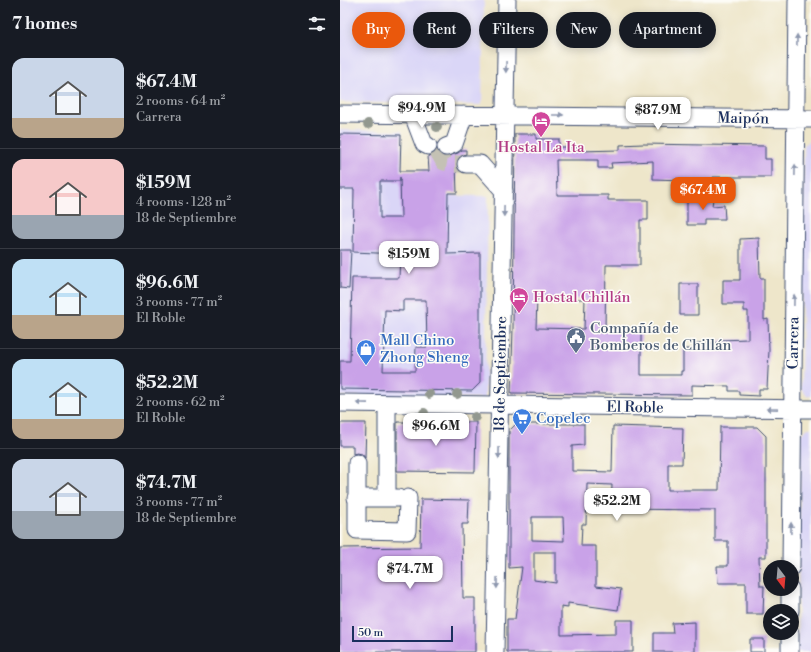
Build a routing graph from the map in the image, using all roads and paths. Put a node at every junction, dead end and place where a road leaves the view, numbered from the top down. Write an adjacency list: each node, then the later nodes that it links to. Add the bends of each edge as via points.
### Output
1 (507, 0): 6 (street, 18 de Septiembre, one-way to 6)
2 (797, 0): 7 (street, Carrera, one-way to 2)
3 (340, 114): 4 (street, Maipón)
4 (412, 115): 5 (street, Maipón); 8 (street, via 424,144)
5 (464, 115): 6 (street, Maipón); 9 (street, via 454,144)
6 (505, 116): 7 (street, Maipón, one-way to 7); 11 (street, 18 de Septiembre)
7 (803, 119): 15 (street, Carrera, one-way to 7)
8 (428, 146)
9 (446, 147)
10 (466, 164): 11 (street, via 480,164)
11 (504, 190): 14 (street, 18 de Septiembre, one-way to 14)
12 (340, 403): 13 (street, El Roble, one-way to 12)
13 (387, 404): 14 (street, El Roble); 19 (street)
14 (500, 405): 15 (street, El Roble, one-way to 14); 22 (street, 18 de Septiembre, one-way to 22)
15 (792, 409): 16 (street, El Roble); 20 (street, Carrera, one-way to 15)
16 (811, 410)
17 (357, 463): 18 (street)
18 (356, 498): 19 (street); 19 (street, via 357,530 407,531 412,498)
19 (387, 498)
20 (791, 560)
21 (790, 640): 23 (street)
22 (495, 652)
23 (790, 652)

